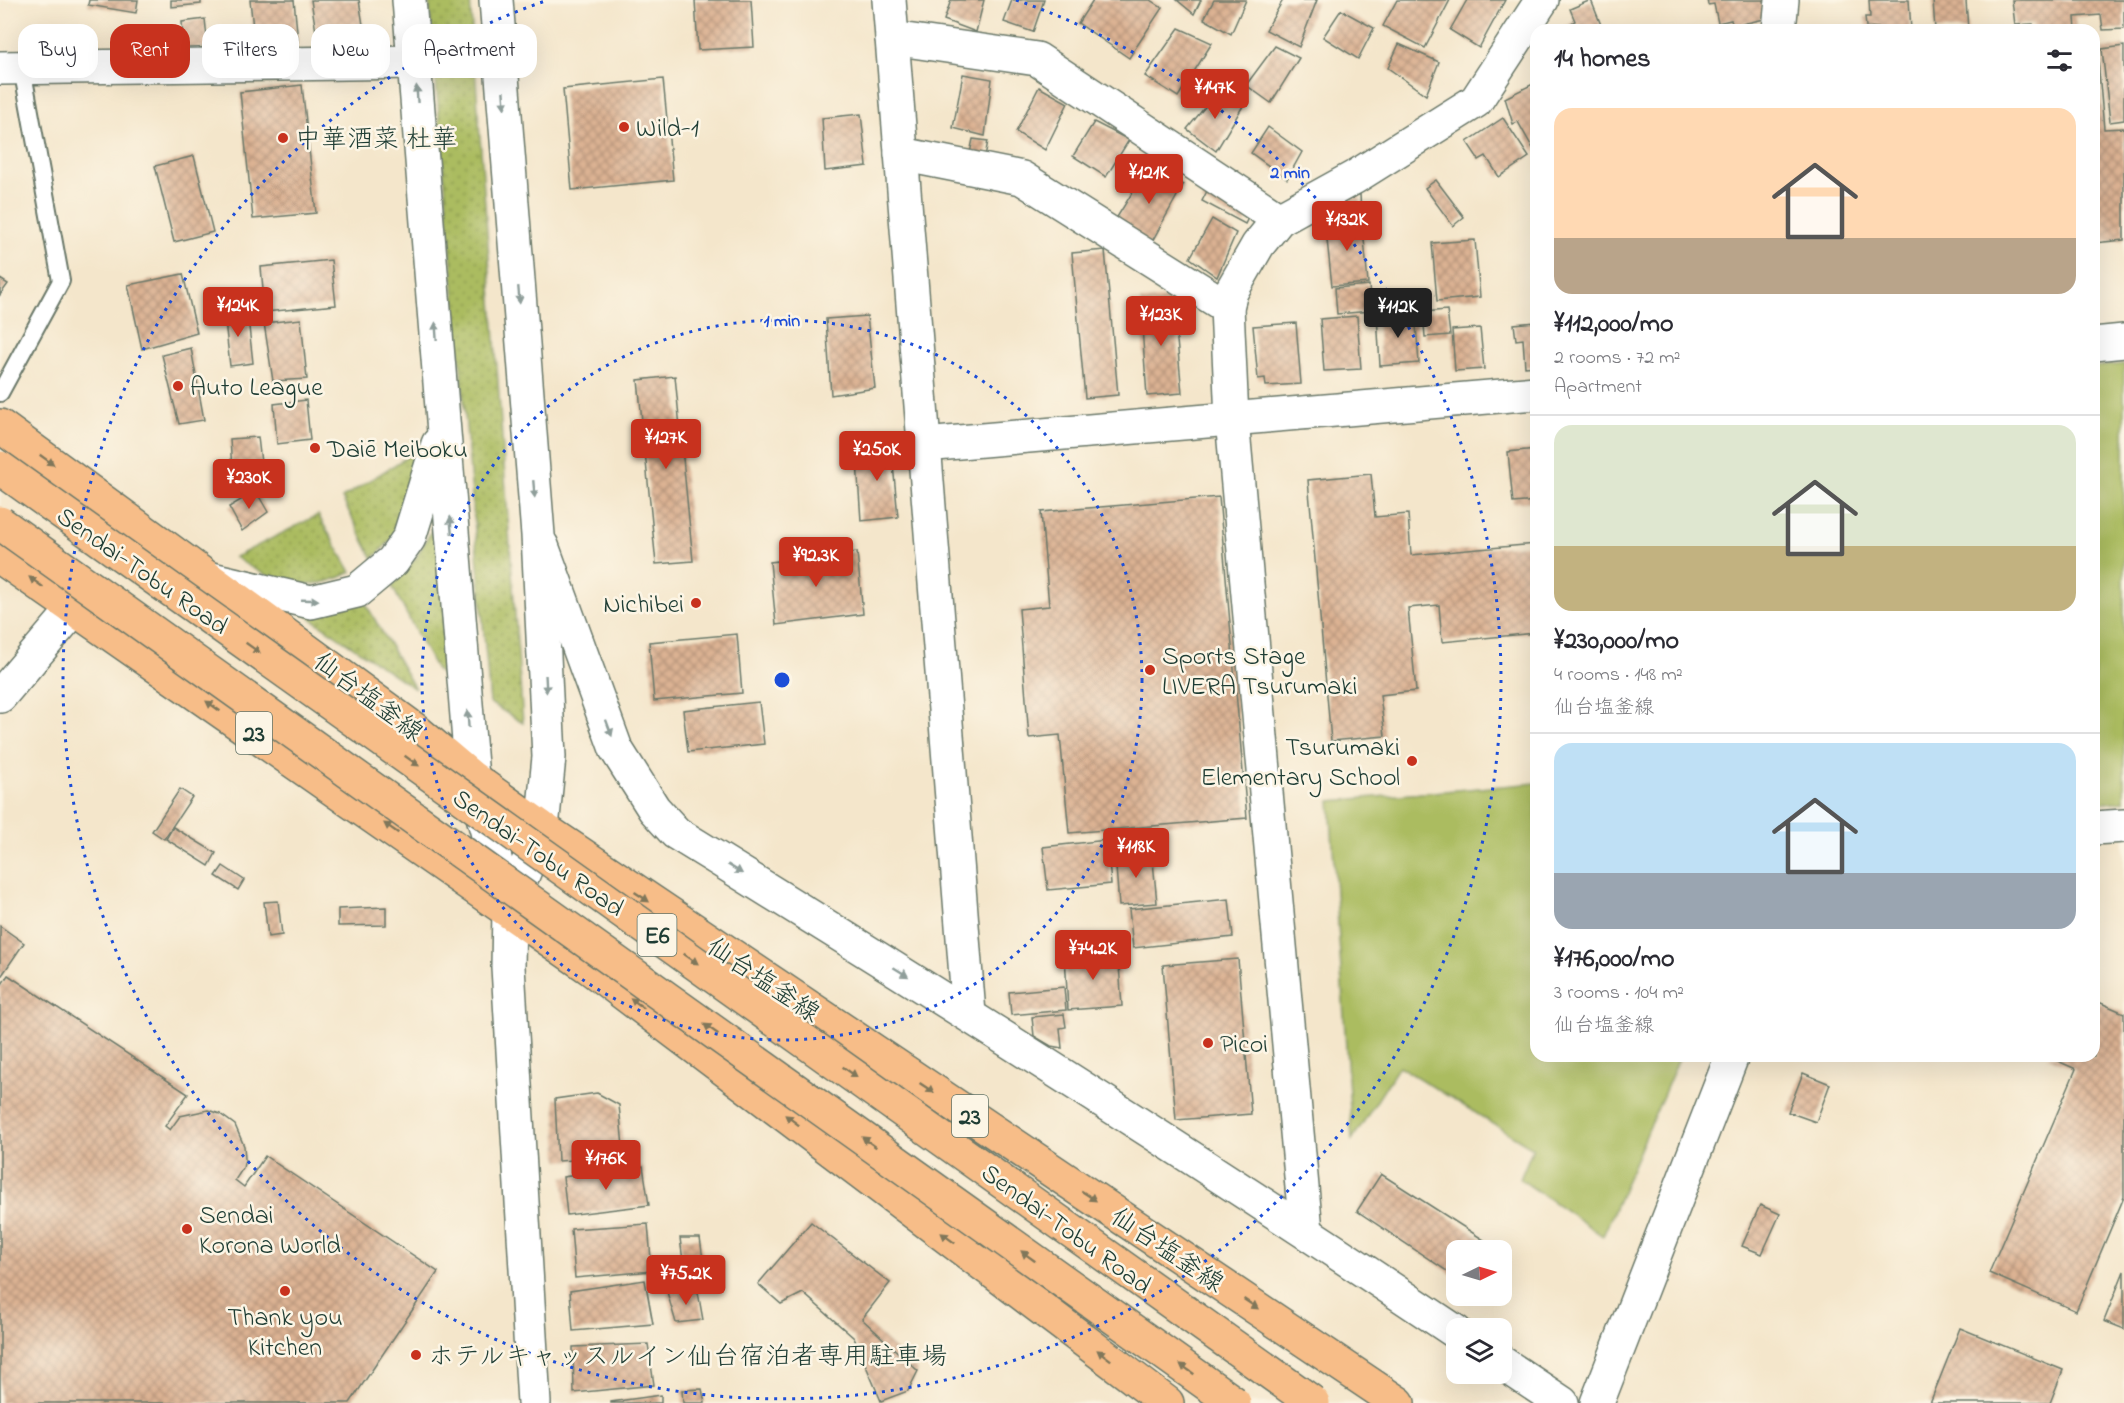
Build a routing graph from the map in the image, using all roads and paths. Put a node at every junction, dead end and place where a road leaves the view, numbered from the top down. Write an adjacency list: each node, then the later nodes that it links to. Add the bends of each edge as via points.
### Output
1 (409, 0): 6 (street)
2 (496, 0): 25 (street, one-way to 25)
3 (889, 0): 8 (street)
4 (1542, 0): 13 (street, via 1476,101 1355,177)
5 (1782, 0): 7 (street)
6 (411, 24)
7 (1780, 24)
8 (892, 38): 12 (street); 13 (street, via 1037,59)
9 (402, 62): 10 (street)
10 (11, 68): 17 (lane, via 61,281)
11 (416, 78): 21 (street, one-way to 11)
12 (901, 154): 14 (street, via 1022,178); 22 (street)
13 (1279, 219): 14 (street, via 1258,244 1231,292)
14 (1227, 307): 19 (street)
15 (2124, 341): 16 (street)
16 (2100, 343)
17 (0, 393)
18 (1530, 394): 19 (street)
19 (1232, 419): 22 (street); 37 (street)
20 (0, 426): 27 (main road, 仙台塩釜線 / 23, one-way to 27)
21 (443, 426): 27 (street, one-way to 21, via 312,602 357,591 393,561 409,538); 30 (street, one-way to 21)
22 (924, 445): 35 (street)
23 (0, 468): 43 (main road, Sendai-Tobu Road / E6, one-way to 43, bridge)
24 (0, 523): 42 (main road, Sendai-Tobu Road / E6, one-way to 24, bridge)
25 (538, 535): 32 (street, one-way to 32, via 549,757); 35 (street, one-way to 35, via 616,749 654,809 676,832)
26 (0, 557): 28 (main road, 23, one-way to 26)
27 (212, 579): 30 (main road, 仙台塩釜線 / 23, via 414,729)
28 (74, 609): 29 (street); 34 (main road, 23, one-way to 28)
29 (0, 696)
30 (472, 778): 32 (main road, 仙台塩釜線 / 23); 34 (street)
31 (2124, 826): 33 (street)
32 (542, 828): 34 (street); 44 (main road, 仙台塩釜線 / 23, one-way to 44)
33 (2100, 828)
34 (509, 909): 40 (street, via 509,990); 41 (main road, 23, one-way to 34)
35 (969, 1014): 37 (street)
36 (1730, 1062): 46 (street)
37 (1306, 1231): 38 (street)
38 (1446, 1325)
39 (1512, 1370): 45 (street)
40 (534, 1403)
41 (1167, 1403)
42 (1234, 1403)
43 (1313, 1403)
44 (1398, 1403)
45 (1562, 1403)
46 (1597, 1403)

